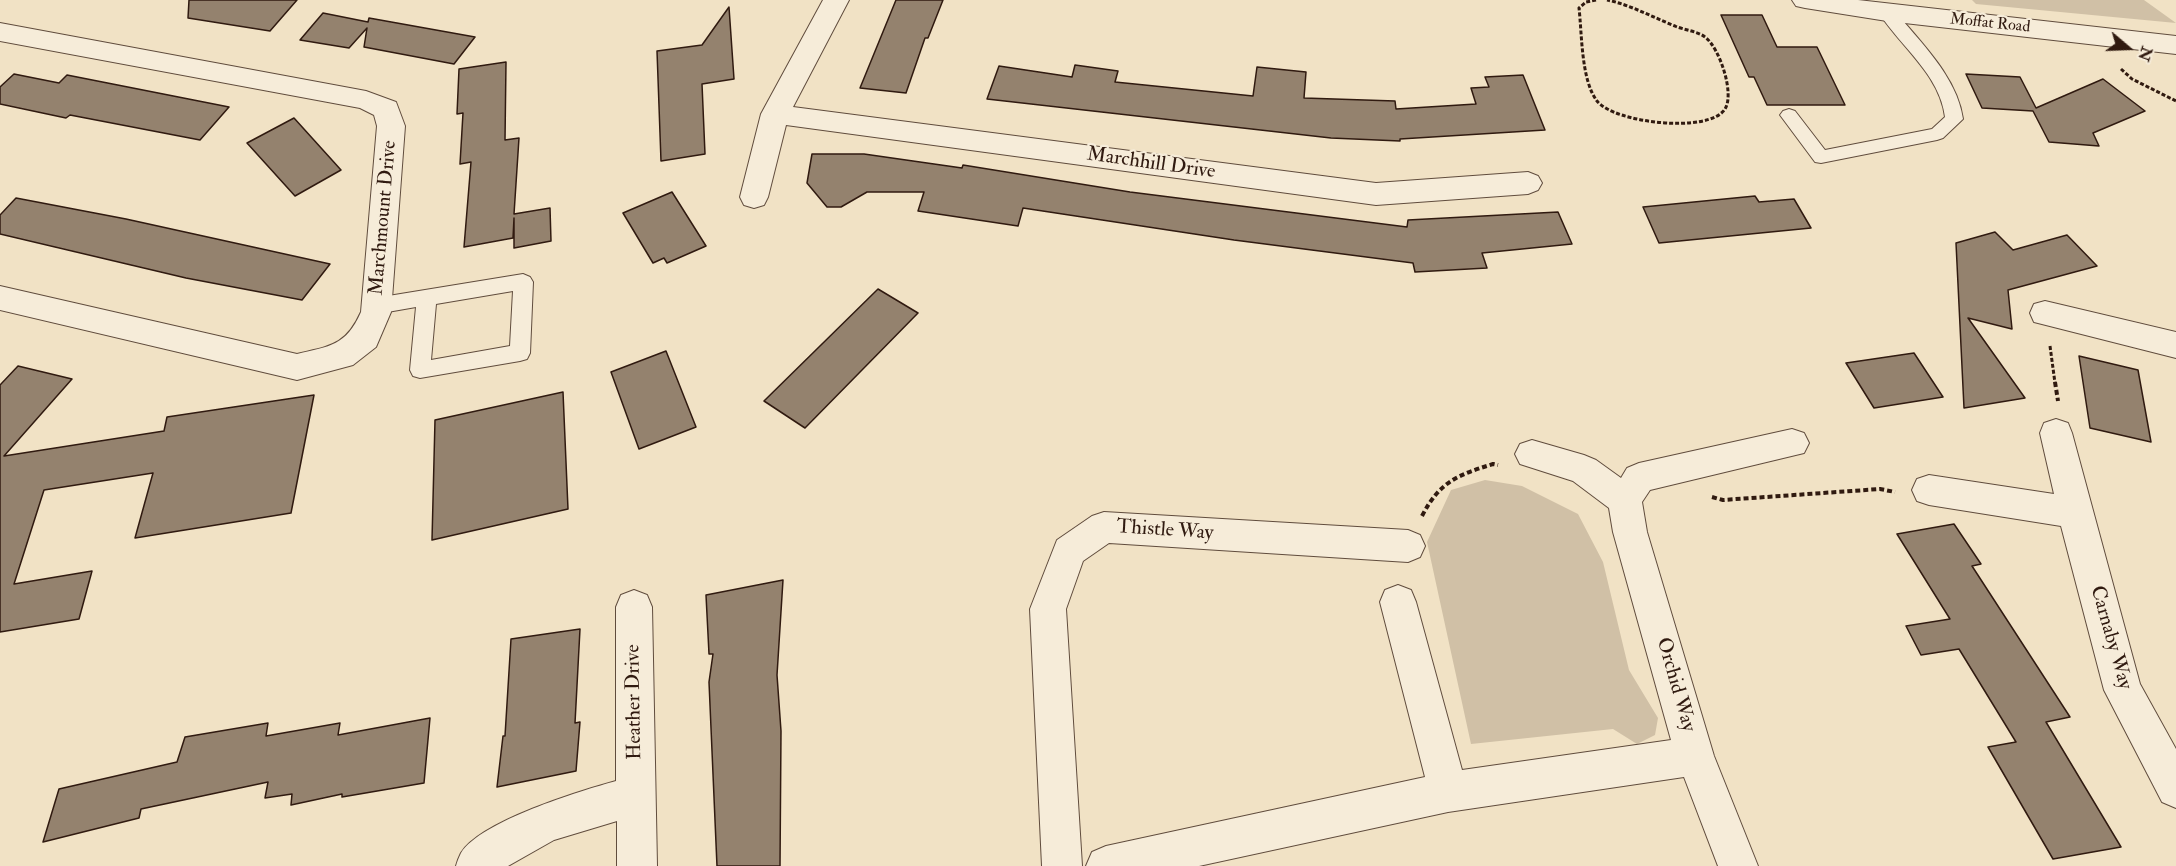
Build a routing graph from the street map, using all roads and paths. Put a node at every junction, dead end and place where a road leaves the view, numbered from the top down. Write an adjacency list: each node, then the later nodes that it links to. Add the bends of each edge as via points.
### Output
1 (836, 0): 10 (street)
2 (1596, 0): 6 (path, via 1579,8 1590,86 1605,110 1652,121 1689,123 1714,118 1725,109 1729,93 1719,54 1705,38)
3 (1607, 0): 6 (path)
4 (1630, 0): 6 (path)
5 (1805, 0): 7 (street, Moffat Road)
6 (1632, 5)
7 (1886, 7): 9 (street, Moffat Road); 11 (lane, via 1939,78 1955,110 1954,119 1936,134 1821,157)
8 (0, 32): 16 (street, Marchmount Drive, via 366,100 386,109 391,126)
9 (2176, 45)
10 (775, 114): 12 (street, Marchhill Drive, via 1376,194); 13 (street)
11 (1788, 115)
12 (1528, 183)
13 (754, 197)
14 (0, 298): 16 (street, Marchmount Drive, via 297,367 342,356 365,338)
15 (427, 298): 15 (lane, via 523,282 520,353 420,370); 16 (lane)
16 (376, 306)
17 (2045, 314): 18 (street); 19 (path, via 2062,423)
18 (2176, 345)
19 (2056, 433): 25 (street, Carnaby Way)
20 (1792, 443): 24 (street, via 1639,478)
21 (1532, 454): 24 (street, via 1584,470); 26 (path, via 1522,468 1493,464 1449,479 1429,500)
22 (1929, 490): 23 (path, via 1908,494 1880,489 1723,500); 25 (street)
23 (1702, 495)
24 (1625, 500): 29 (street, Orchid Way, via 1630,532)
25 (2075, 513): 30 (street, Carnaby Way, via 2122,690)
26 (1408, 546): 35 (street, Thistle Way, via 1104,527 1069,551 1048,609)
27 (1398, 602): 31 (street)
28 (634, 607): 32 (street, Heather Drive)
29 (1695, 756): 31 (street); 37 (street, Orchid Way)
30 (2176, 789)
31 (1448, 792): 36 (street)
32 (636, 796): 33 (street, via 565,815 531,829); 34 (street, Heather Drive)
33 (476, 866)
34 (637, 866)
35 (1062, 866)
36 (1106, 866)
37 (1738, 866)

